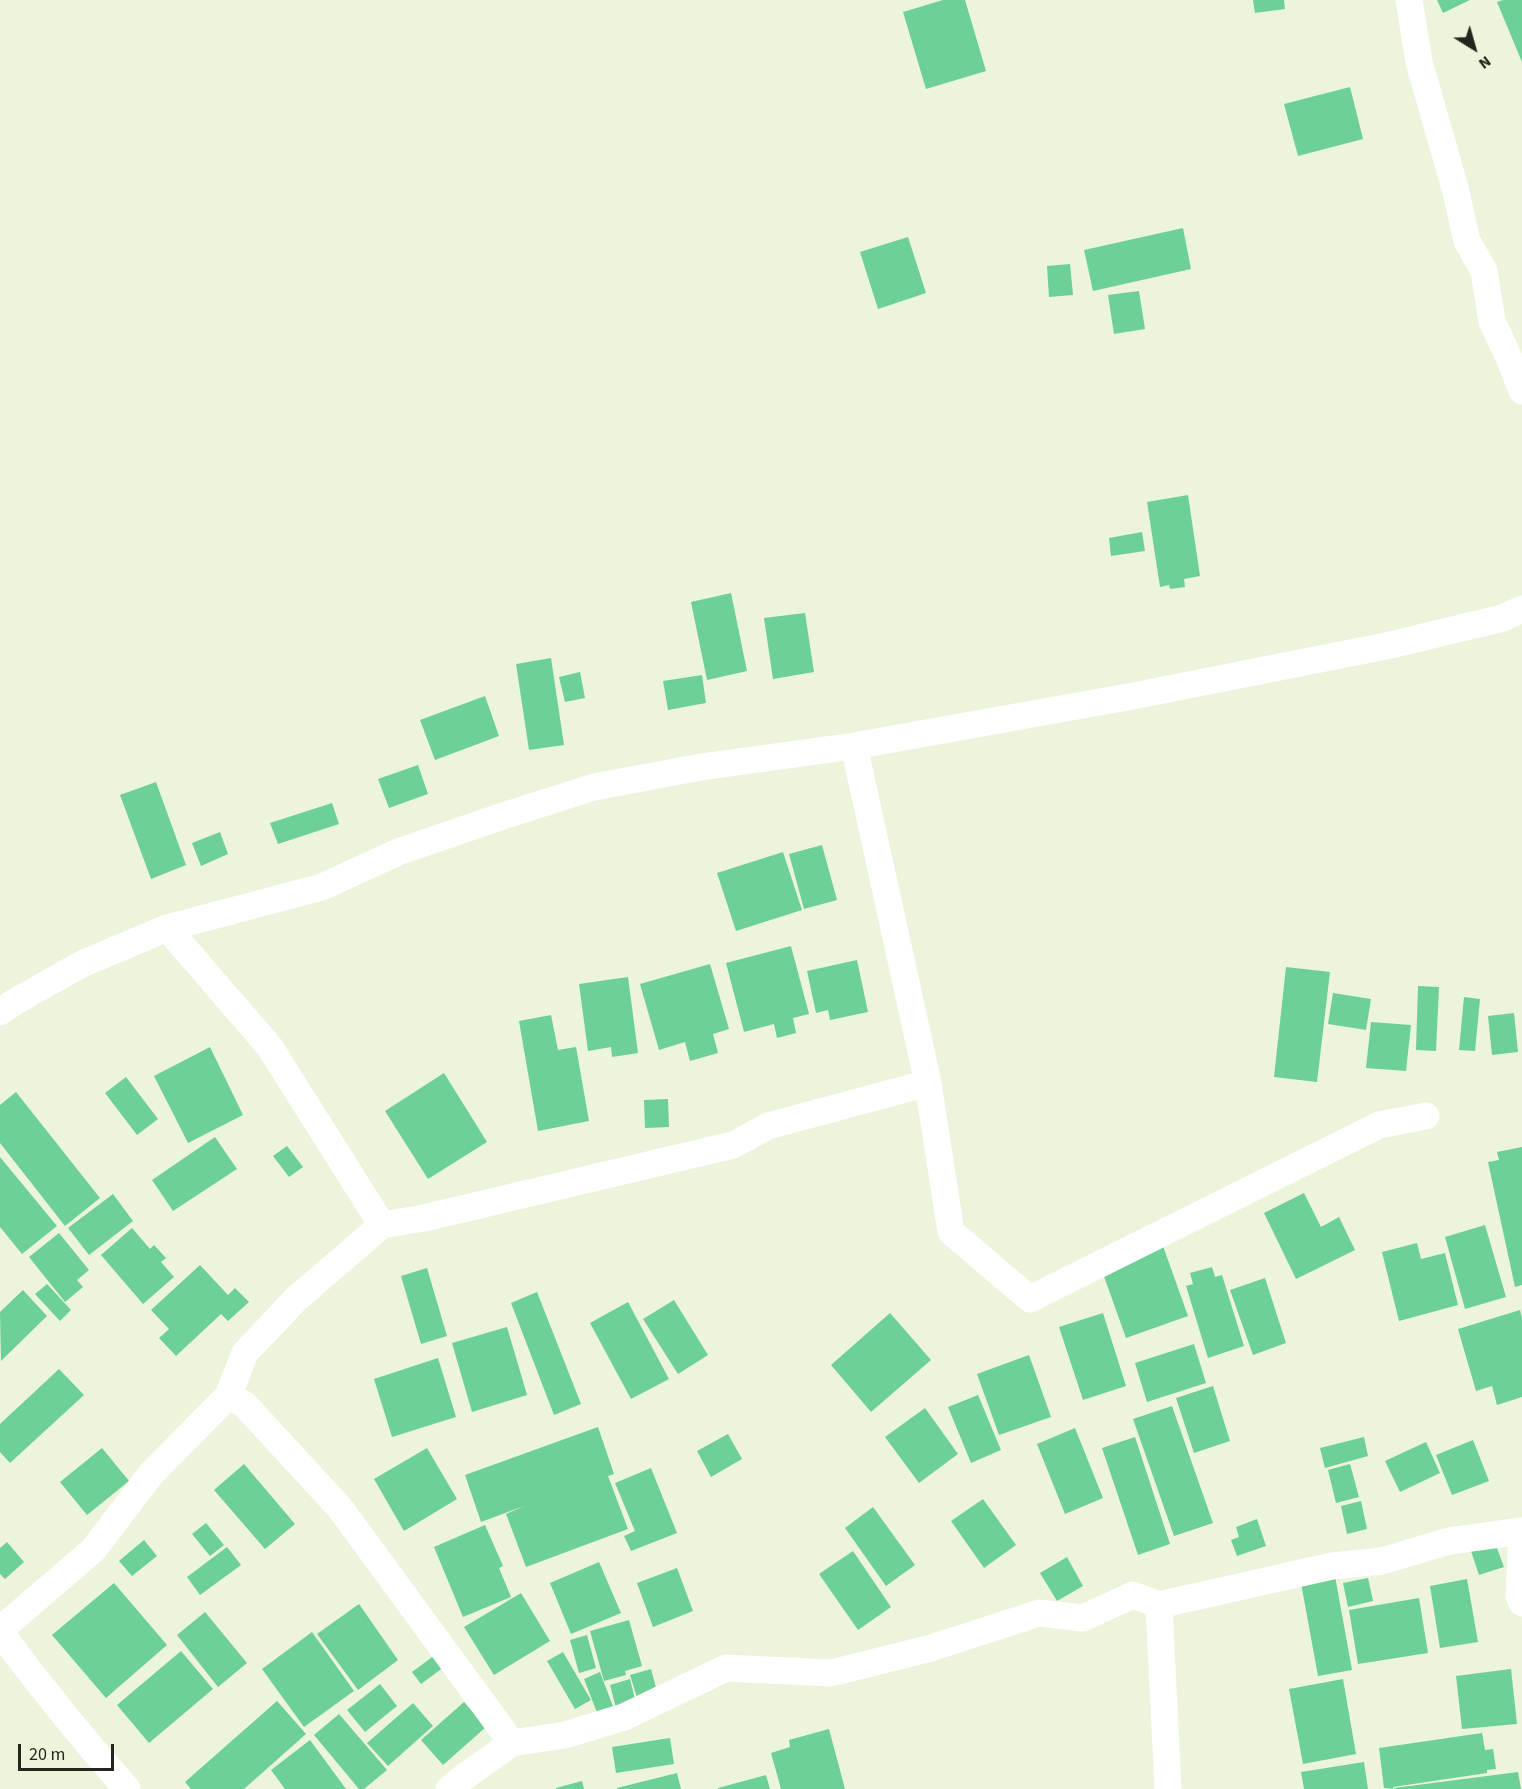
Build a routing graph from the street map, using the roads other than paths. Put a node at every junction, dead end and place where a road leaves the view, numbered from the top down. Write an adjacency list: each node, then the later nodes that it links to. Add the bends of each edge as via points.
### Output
1 (1409, 0): 2 (street, via 1419,62 1467,241 1484,270 1492,321)
2 (1522, 391)
3 (1522, 609): 4 (street, via 1503,618 1386,646)
4 (854, 746): 5 (street, via 701,767 594,787 398,852 321,887); 7 (street)
5 (167, 928): 6 (street, via 82,964); 9 (street, via 269,1046)
6 (0, 1012)
7 (928, 1083): 8 (street, via 951,1232 1030,1299 1379,1125); 9 (street, via 768,1126 733,1145)
8 (1426, 1116)
9 (382, 1225): 10 (street, via 295,1300 245,1353)
10 (228, 1396): 14 (street, via 151,1474 93,1550); 15 (street, via 244,1404 340,1508)
11 (1522, 1531): 12 (street); 13 (street, via 1449,1541 1382,1561 1332,1566)
12 (1522, 1603)
13 (1159, 1605): 15 (street, via 1133,1595 1083,1618 1039,1613 931,1648 831,1672 726,1668 624,1717 565,1735); 18 (street)
14 (0, 1631): 16 (street, via 75,1730)
15 (512, 1743): 17 (street)
16 (127, 1789)
17 (449, 1789)
18 (1168, 1789)

